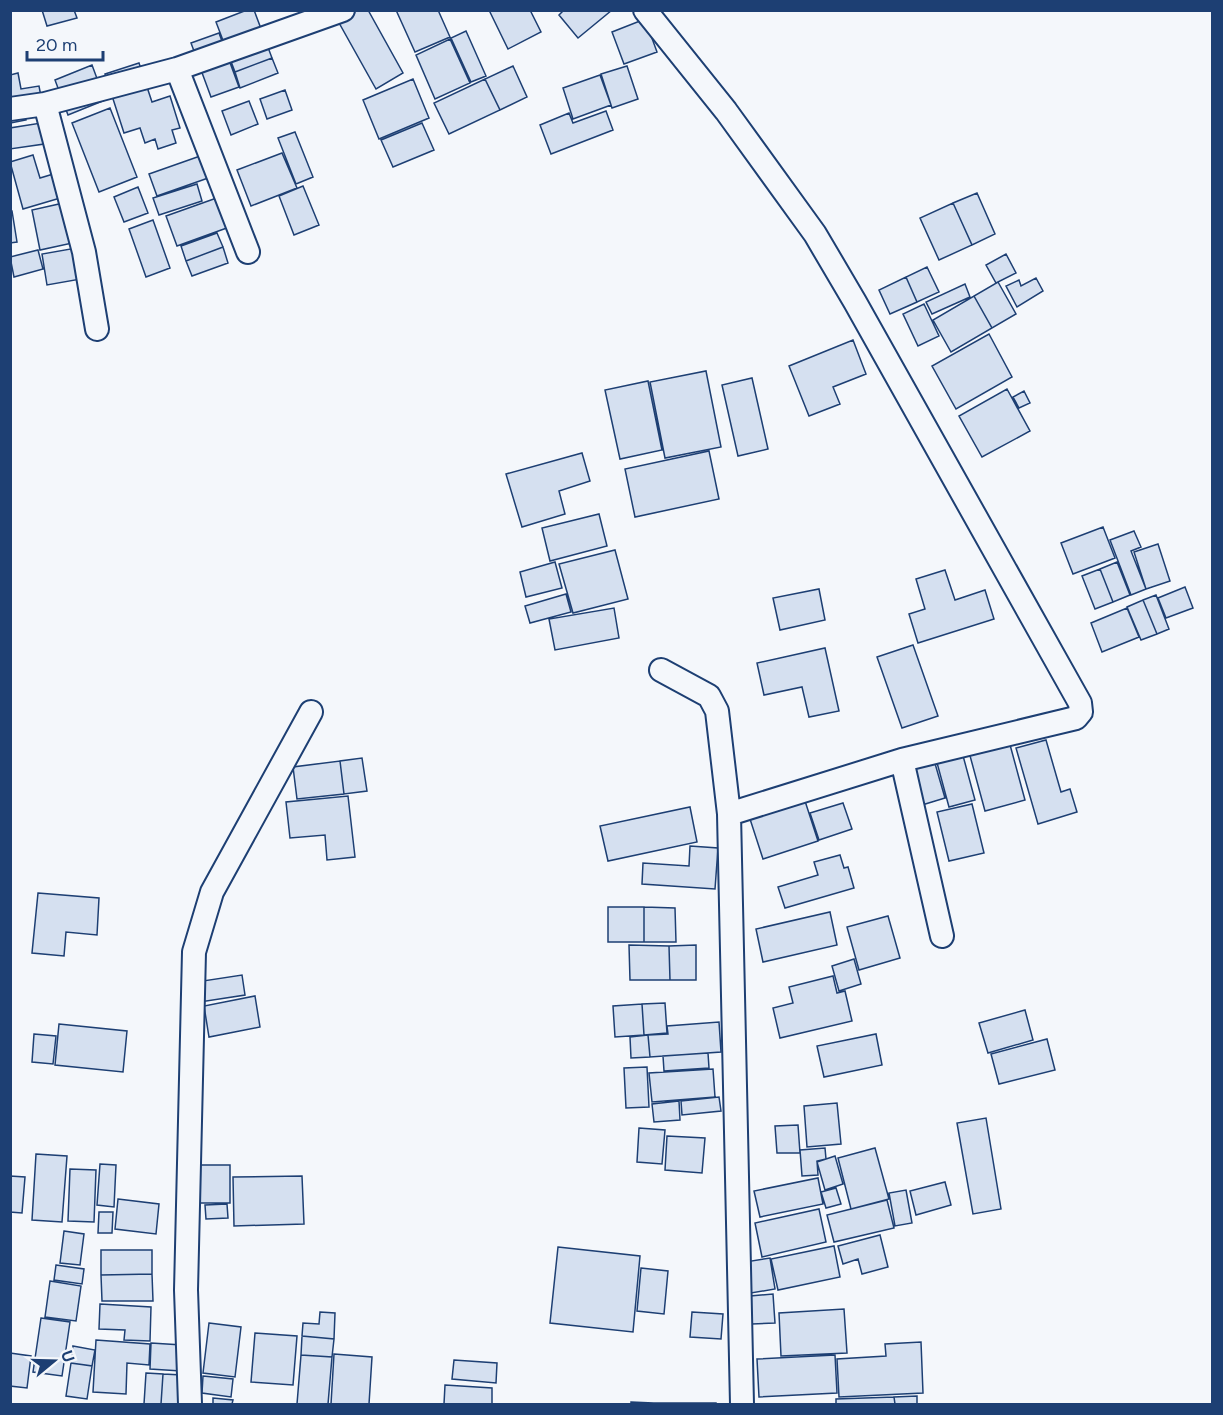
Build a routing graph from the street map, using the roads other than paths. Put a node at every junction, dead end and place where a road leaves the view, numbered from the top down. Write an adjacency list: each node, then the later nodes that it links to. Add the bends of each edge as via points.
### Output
1 (343, 10): 3 (street)
2 (645, 10): 10 (street, via 726,111 815,234 1080,703 1081,712 1076,718)
3 (177, 69): 4 (street); 6 (street)
4 (45, 104): 5 (street); 7 (street, via 84,252)
5 (10, 109)
6 (248, 252)
7 (97, 329)
8 (661, 670): 11 (street, via 714,702)
9 (311, 712): 13 (street, via 212,892 194,952 186,1290)
10 (902, 760): 11 (street); 12 (street)
11 (729, 814): 14 (street)
12 (942, 936)
13 (190, 1404)
14 (742, 1404)

